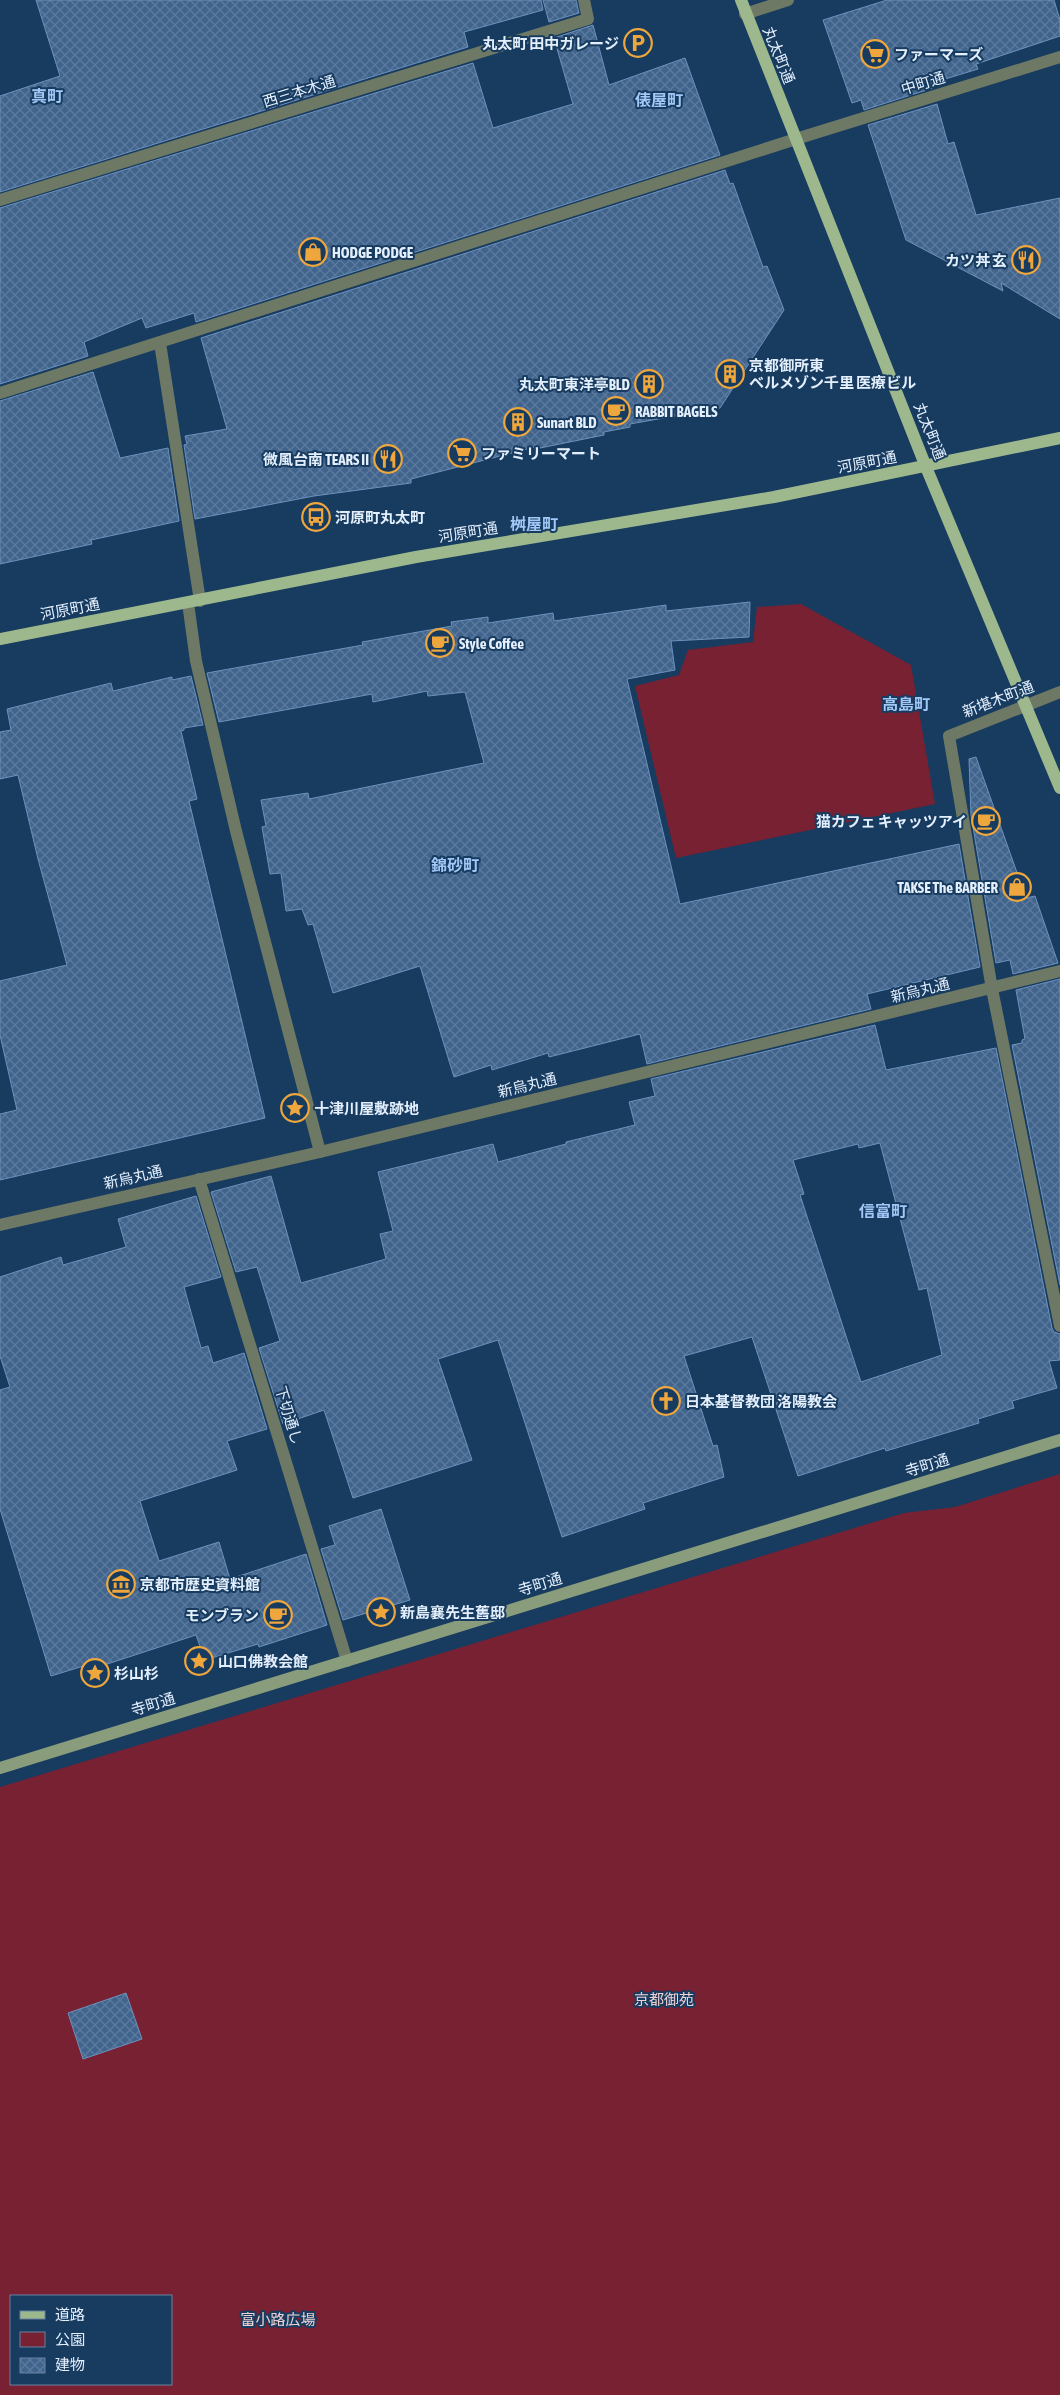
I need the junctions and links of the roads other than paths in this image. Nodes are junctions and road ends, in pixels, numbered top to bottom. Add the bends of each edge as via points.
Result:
1 (584, 0) edge
2 (741, 0) edge
3 (788, 0) edge
4 (745, 14) junction
5 (1060, 57) edge
6 (796, 139) junction
7 (0, 200) edge
8 (160, 343) junction
9 (0, 393) edge
10 (1060, 438) edge
11 (926, 467) junction
12 (194, 602) junction
13 (0, 639) edge
14 (1060, 692) edge
15 (1026, 706) junction
16 (1060, 788) edge
17 (1060, 971) edge
18 (992, 989) junction
19 (320, 1152) junction
20 (199, 1178) junction
21 (0, 1225) edge
22 (1060, 1326) edge
23 (1060, 1440) edge
24 (347, 1661) junction
25 (0, 1768) edge

1 - 7 street, 西三本木通 via 588,19
2 - 4 main road, 丸太町通
3 - 4 street
4 - 6 main road, 丸太町通
5 - 6 street, 中町通
6 - 8 street, 中町通
6 - 11 main road, 丸太町通
8 - 9 street, 中町通
8 - 12 street
10 - 11 main road, 河原町通
11 - 12 main road, 河原町通 via 764,499 416,557
11 - 15 main road, 丸太町通
12 - 13 main road, 河原町通
12 - 19 street via 196,661 236,831
14 - 15 street, 新堪木町通
15 - 16 main road, 丸太町通
15 - 18 street, 新堪木町通 via 949,736
17 - 18 street, 新烏丸通
18 - 19 street, 新烏丸通
18 - 22 street
19 - 20 street, 新烏丸通
20 - 21 street, 新烏丸通
20 - 24 street, 下切通し
23 - 24 street, 寺町通
24 - 25 street, 寺町通

